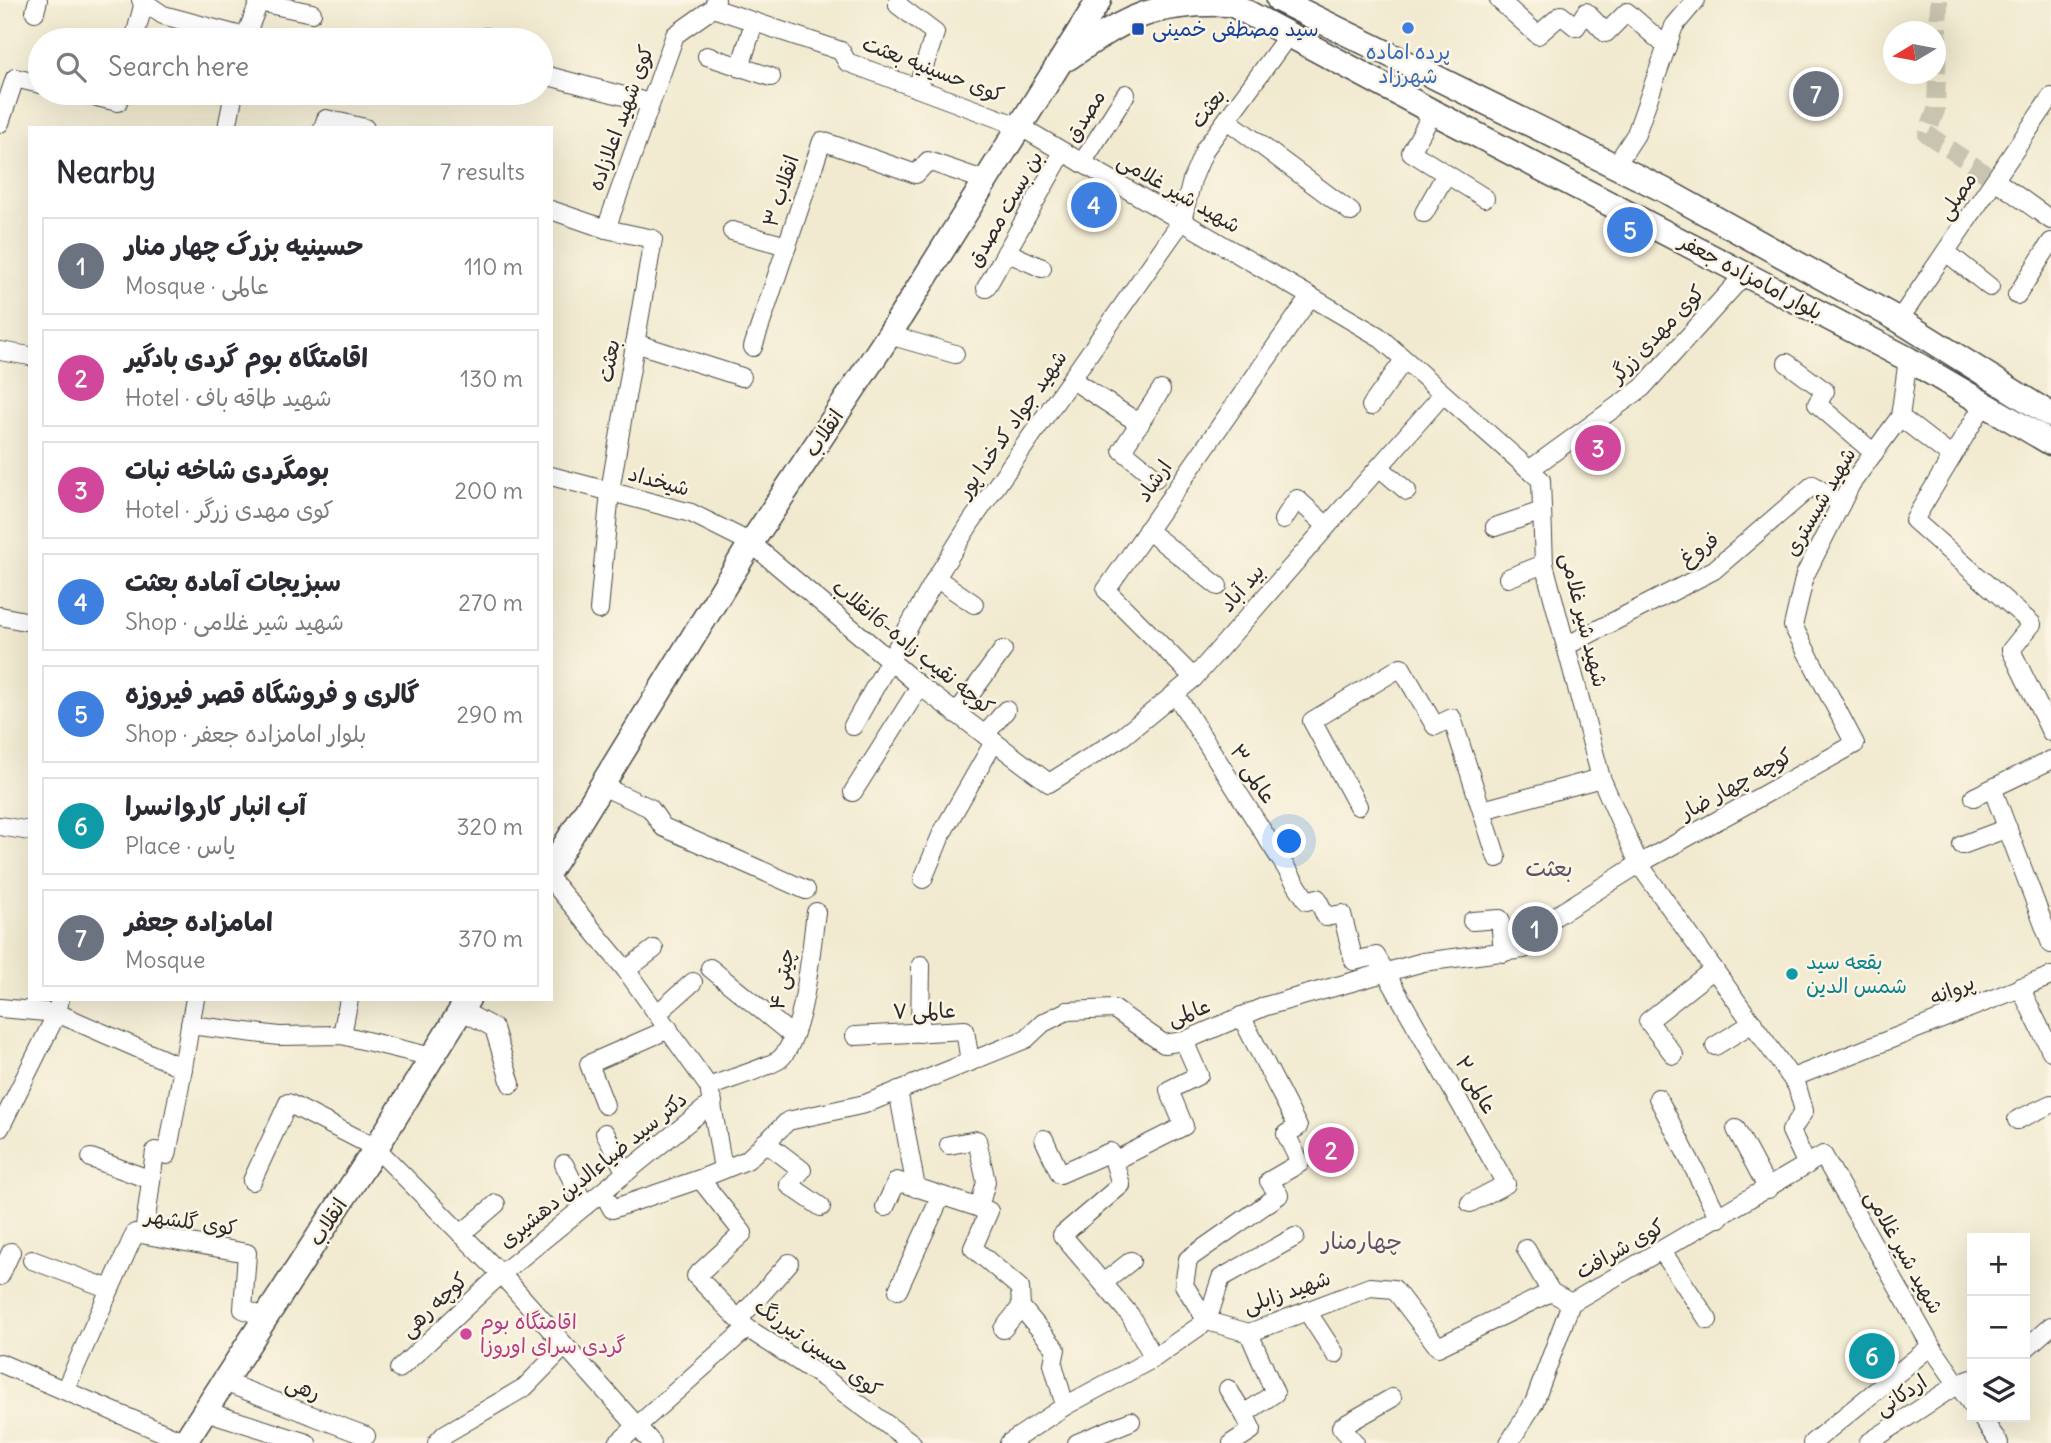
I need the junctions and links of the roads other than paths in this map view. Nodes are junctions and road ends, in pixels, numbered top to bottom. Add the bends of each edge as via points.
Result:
1 (898, 0) edge
2 (1088, 0) edge
3 (1098, 0) edge
4 (1499, 0) edge
5 (1696, 0) edge
6 (142, 1) edge
7 (259, 1) edge
8 (1227, 2) edge
9 (1291, 2) edge
10 (715, 4) edge
11 (312, 13) dead end
12 (754, 22) junction
13 (1084, 25) junction
14 (136, 28) edge
15 (207, 28) edge
16 (249, 28) edge
17 (1290, 33) junction
18 (1667, 47) junction
19 (707, 56) dead end
20 (1062, 62) junction
21 (740, 68) junction
22 (553, 77) edge
23 (771, 77) dead end
24 (28, 81) edge
25 (917, 88) junction
26 (1126, 94) dead end
27 (2051, 97) edge
28 (650, 103) junction
29 (232, 105) edge
30 (1433, 112) junction
31 (1227, 120) junction
32 (0, 123) edge
33 (227, 126) edge
34 (324, 126) edge
35 (356, 126) edge
36 (1021, 127) junction
37 (1063, 152) junction
38 (1082, 163) junction
39 (1616, 165) junction
40 (1446, 174) junction
41 (1995, 180) junction
42 (986, 181) junction
43 (1485, 198) dead end
44 (553, 211) edge
45 (1350, 212) dead end
46 (1424, 213) dead end
47 (2051, 220) edge
48 (1182, 221) junction
49 (606, 229) junction
50 (732, 232) dead end
51 (2051, 242) edge
52 (787, 246) junction
53 (1006, 252) junction
54 (1946, 252) junction
55 (1042, 268) dead end
56 (1745, 274) junction
57 (1990, 287) dead end
58 (986, 288) dead end
59 (2017, 295) dead end
60 (1310, 297) junction
61 (1899, 320) junction
62 (888, 335) junction
63 (635, 343) junction
64 (752, 347) dead end
65 (0, 351) edge
66 (956, 354) dead end
67 (28, 356) edge
68 (1404, 359) junction
69 (1908, 359) junction
70 (1787, 363) dead end
71 (742, 377) dead end
72 (1071, 379) junction
73 (1161, 390) dead end
74 (1443, 394) junction
75 (1984, 404) junction
76 (1371, 406) dead end
77 (2051, 415) edge
78 (1900, 417) junction
79 (1140, 424) junction
80 (2051, 443) edge
81 (1874, 453) junction
82 (1952, 457) junction
83 (1379, 467) junction
84 (1529, 470) junction
85 (553, 477) edge
86 (1156, 478) dead end
87 (610, 491) junction
88 (1407, 491) dead end
89 (1841, 504) junction
90 (1542, 511) junction
91 (1283, 520) dead end
92 (1327, 526) junction
93 (1495, 527) dead end
94 (1147, 530) junction
95 (751, 542) junction
96 (1544, 564) junction
97 (936, 578) junction
98 (1508, 578) dead end
99 (1218, 586) dead end
100 (974, 604) dead end
101 (598, 610) dead end
102 (0, 616) edge
103 (28, 622) edge
104 (1566, 646) junction
105 (1003, 650) dead end
106 (890, 661) junction
107 (1194, 678) junction
108 (920, 686) junction
109 (1176, 695) junction
110 (1006, 710) dead end
111 (956, 714) junction
112 (853, 726) dead end
113 (2051, 732) edge
114 (989, 738) junction
115 (1855, 744) joint
116 (2051, 760) edge
117 (1601, 778) junction
118 (1049, 783) joint
119 (602, 786) junction
120 (1993, 790) junction
121 (853, 792) dead end
122 (1974, 797) dead end
123 (1358, 806) dead end
124 (1483, 810) junction
125 (0, 826) edge
126 (2008, 828) junction
127 (28, 831) edge
128 (1962, 845) dead end
129 (1497, 858) dead end
130 (1639, 864) junction
131 (553, 865) edge
132 (923, 879) dead end
133 (553, 882) edge
134 (806, 890) dead end
135 (816, 912) dead end
136 (1472, 921) dead end
137 (2047, 923) edge
138 (2051, 944) edge
139 (654, 949) dead end
140 (1503, 953) junction
141 (921, 965) dead end
142 (710, 968) dead end
143 (1714, 969) junction
144 (626, 970) junction
145 (1387, 973) junction
146 (2051, 976) edge
147 (693, 982) dead end
148 (2020, 987) junction
149 (195, 1001) edge
150 (349, 1001) edge
151 (465, 1005) edge
152 (58, 1006) edge
153 (0, 1008) edge
154 (659, 1012) junction
155 (1241, 1016) junction
156 (1753, 1023) junction
157 (190, 1025) junction
158 (669, 1029) junction
159 (920, 1033) junction
160 (342, 1035) junction
161 (793, 1036) junction
162 (855, 1036) dead end
163 (1184, 1041) junction
164 (1715, 1046) dead end
165 (2051, 1052) edge
166 (1674, 1055) dead end
167 (432, 1057) junction
168 (970, 1062) junction
169 (183, 1068) junction
170 (1792, 1078) junction
171 (511, 1084) dead end
172 (898, 1090) junction
173 (711, 1094) junction
174 (1658, 1098) dead end
175 (2051, 1104) edge
176 (605, 1105) dead end
177 (2, 1117) edge
178 (2017, 1120) dead end
179 (1736, 1129) dead end
180 (605, 1133) dead end
181 (1044, 1139) dead end
182 (765, 1142) junction
183 (949, 1144) dead end
184 (376, 1148) junction
185 (1823, 1155) joint
186 (91, 1158) dead end
187 (1114, 1161) junction
188 (564, 1164) dead end
189 (1807, 1165) junction
190 (723, 1169) junction
191 (626, 1173) junction
192 (700, 1179) junction
193 (151, 1180) junction
194 (252, 1181) dead end
195 (916, 1188) junction
196 (1768, 1189) junction
197 (603, 1192) junction
198 (941, 1196) junction
199 (1470, 1203) dead end
200 (496, 1204) dead end
201 (585, 1206) junction
202 (885, 1207) dead end
203 (821, 1208) dead end
204 (979, 1208) junction
205 (1719, 1218) junction
206 (144, 1234) junction
207 (461, 1234) junction
208 (1294, 1237) dead end
209 (1526, 1249) dead end
210 (1662, 1251) junction
211 (11, 1252) dead end
212 (32, 1260) dead end
213 (1131, 1261) dead end
214 (789, 1263) dead end
215 (501, 1274) junction
216 (0, 1276) edge
217 (1103, 1283) junction
218 (110, 1289) junction
219 (898, 1290) dead end
220 (1551, 1292) junction
221 (1571, 1303) junction
222 (1021, 1307) junction
223 (1307, 1311) junction
224 (266, 1318) junction
225 (1708, 1320) dead end
226 (1208, 1321) junction
227 (743, 1324) junction
228 (2051, 1326) edge
229 (1003, 1329) dead end
230 (1249, 1333) junction
231 (2030, 1345) edge
232 (565, 1346) junction
233 (1931, 1346) junction
234 (1335, 1354) dead end
235 (1154, 1358) junction
236 (0, 1363) edge
237 (399, 1369) dead end
238 (1965, 1381) edge
239 (224, 1382) junction
240 (1228, 1389) dead end
241 (65, 1390) junction
242 (1392, 1398) dead end
243 (283, 1404) junction
244 (1065, 1406) junction
245 (205, 1411) junction
246 (1244, 1414) junction
247 (1131, 1421) dead end
248 (1983, 1422) edge
249 (638, 1427) junction
250 (366, 1436) dead end
251 (275, 1438) edge
252 (1020, 1441) edge
253 (185, 1442) edge
254 (307, 1443) edge
255 (437, 1443) edge
256 (618, 1443) edge
257 (652, 1443) edge
258 (912, 1443) edge
259 (1077, 1443) edge
260 (1232, 1443) edge
261 (1355, 1443) edge
262 (1509, 1443) edge
263 (1811, 1443) edge
264 (1868, 1443) edge
265 (1998, 1443) edge

1 - 25 street via 898,5 935,33
2 - 13 main road
3 - 13 main road, انقلاب
4 - 18 street via 1538,35 1561,15 1576,27 1586,12 1606,33 1627,12
5 - 18 street via 1674,26
6 - 14 street
6 - 15 street via 163,15
7 - 11 street
7 - 16 street
8 - 17 main road, بلوار امامزاده جعفر
8 - 20 main road via 1153,9 1112,26
9 - 39 main road, بلوار امامزاده جعفر
10 - 12 street, کوی حسینیه بعثت
10 - 28 street, کوی شهید اعلازاده via 675,35
12 - 21 street
12 - 25 street, کوی حسینیه بعثت via 841,51 847,62
13 - 20 main road, انقلاب
17 - 30 main road, بلوار امامزاده جعفر
17 - 31 street, بعثت
18 - 39 street via 1636,134
19 - 21 street
20 - 36 main road, انقلاب
21 - 23 street
22 - 28 street
24 - 32 street via 15,78
25 - 36 street, کوی حسینیه بعثت
26 - 38 street, مصدق
27 - 41 street, مصلی
28 - 49 street, کوی شهید اعلازاده
29 - 33 street
30 - 40 street via 1411,152
30 - 56 main road, بلوار امامزاده جعفر
31 - 45 street
31 - 48 street, بعثت via 1206,149 1192,180
34 - 35 street via 326,119
36 - 37 street, شهید شیر غلامی
36 - 42 main road, انقلاب
37 - 38 street, شهید شیر غلامی
37 - 53 street, بن بست مصدق
38 - 48 street, شهید شیر غلامی
39 - 61 main road, بلوار امامزاده جعفر
40 - 43 street
40 - 46 street
41 - 47 street
41 - 54 street, مصلی
42 - 52 street, انقلاب ۳ via 928,161 916,174 822,141
42 - 62 main road, انقلاب
44 - 49 street
48 - 60 street, شهید شیر غلامی
48 - 72 street, شهید جواد کدخدا پور
49 - 63 street, بعثت via 653,239
50 - 52 street
51 - 59 street
52 - 64 street, انقلاب ۳
53 - 55 street
53 - 58 street, بن بست مصدق
54 - 57 street
54 - 61 street, مصلی
56 - 69 main road, بلوار امامزاده جعفر
56 - 84 street, کوی مهدی زرگر via 1642,388
60 - 68 street, شهید شیر غلامی via 1378,336
60 - 94 street, ارشاد
61 - 77 main road, بلوار امامزاده جعفر
62 - 66 street
62 - 95 main road, انقلاب
63 - 71 street
63 - 87 street, بعثت
65 - 67 street
68 - 74 street, شهید شیر غلامی
68 - 76 street
69 - 75 main road, بلوار امامزاده جعفر
69 - 78 street, شهید شبستری
70 - 81 street via 1825,391 1818,404
72 - 79 street
72 - 97 street, شهید جواد کدخدا پور
73 - 79 street
74 - 83 street, بید آباد
74 - 84 street, شهید شیر غلامی
75 - 80 main road, بلوار امامزاده جعفر
75 - 82 street
78 - 81 street, شهید شبستری
78 - 82 street
79 - 86 street via 1122,450
81 - 89 street, شهید شبستری
82 - 113 street via 1914,520 2032,624 2011,650
83 - 88 street
83 - 92 street, بید آباد
84 - 90 street, شهید شیر غلامی via 1541,480
85 - 87 street, شیخداد
87 - 95 street, شیخداد via 691,513
87 - 101 street, بعثت
89 - 104 street, فروغ via 1813,485 1714,570
89 - 115 street, شهید شبستری via 1805,575 1793,626
90 - 93 street
90 - 96 street, شهید شیر غلامی
91 - 92 street via 1297,499
92 - 107 street, بید آباد
94 - 99 street
94 - 107 street, ارشاد via 1106,590
95 - 106 street, کوچه نقیب زاده-6انقلاب
95 - 119 main road, انقلاب
96 - 98 street
96 - 104 street, شهید شیر غلامی
97 - 100 street
97 - 106 street, شهید جواد کدخدا پور
102 - 103 street
104 - 117 street, شهید شیر غلامی
105 - 111 street
106 - 108 street, کوچه نقیب زاده-6انقلاب
106 - 112 street, شهید جواد کدخدا پور
107 - 109 street, بید آباد
108 - 111 street, کوچه نقیب زاده-6انقلاب
108 - 121 street
109 - 118 street, بید آباد via 1122,737
109 - 145 street, عالمی ۳ via 1307,901 1317,898 1326,917 1342,914 1354,961 1376,956
110 - 114 street
111 - 114 street, کوچه نقیب زاده-6انقلاب
114 - 118 street, کوچه نقیب زاده-6انقلاب
114 - 132 street
115 - 130 street, کوچه چهار ضار
116 - 120 street
117 - 124 street
117 - 130 street, شهید شیر غلامی
119 - 131 main road, انقلاب
119 - 134 street via 650,808 663,827
120 - 122 street
120 - 126 street
123 - 124 street via 1312,721 1401,667 1435,726 1452,718
124 - 129 street
125 - 127 street
126 - 128 street
126 - 137 street
130 - 140 street, عالمی via 1535,929 1524,949
130 - 143 street, شهید شیر غلامی
133 - 144 street
135 - 161 street, چیتی ۴ via 802,1007
136 - 140 street via 1500,919
137 - 138 street
139 - 144 street
140 - 145 street, عالمی via 1423,961
141 - 159 street
142 - 161 street
143 - 156 street, شهید شیر غلامی
143 - 166 street via 1648,1021
144 - 154 street
145 - 155 street, عالمی
145 - 199 street, عالمی ۲ via 1506,1184
146 - 148 street, پروانه
147 - 154 street
148 - 165 street
148 - 170 street, پروانه
149 - 157 street
150 - 160 street
151 - 167 main road, انقلاب
151 - 171 street via 494,1028
152 - 153 street
152 - 169 street
152 - 177 street
154 - 158 street
155 - 163 street, عالمی
155 - 226 street via 1298,1127 1286,1134 1300,1163 1269,1181 1279,1195 1188,1259 1184,1285
156 - 164 street
156 - 170 street, شهید شیر غلامی
157 - 160 street via 279,1036
157 - 169 street
158 - 173 street
158 - 176 street via 589,1064
159 - 162 street, عالمی ۷
159 - 168 street, عالمی ۷ via 965,1030
160 - 167 street
161 - 173 street, چیتی ۴ via 779,1059
163 - 168 street, عالمی via 1164,1044 1114,1009 1067,1011 1043,1023 1026,1039
163 - 187 street via 1199,1075 1169,1090 1184,1126
167 - 184 main road, انقلاب
168 - 172 street, عالمی
169 - 193 street via 167,1154 155,1151
170 - 189 street, شهید شیر غلامی via 1804,1111 1791,1131
172 - 182 street, عالمی via 865,1104 788,1121
172 - 195 street
173 - 190 street
173 - 191 street, دکتر سید ضیاءالدین دهشیری
174 - 205 street
175 - 178 street
179 - 196 street
180 - 191 street
181 - 187 street via 1060,1174 1110,1152
182 - 190 street, عالمی via 747,1160
182 - 203 street via 802,1170 789,1185
183 - 204 street via 977,1140 986,1182
184 - 194 street via 288,1103
184 - 207 street
184 - 224 main road, انقلاب
185 - 189 street, کوی شرافت
185 - 233 street, شهید شیر غلامی
186 - 193 street
187 - 217 street via 1121,1185 1062,1235
188 - 201 street
189 - 196 street, کوی شرافت
190 - 192 street
191 - 197 street, دکتر سید ضیاءالدین دهشیری
192 - 197 street via 612,1209
192 - 227 street, کوی حسین تیررنگ via 743,1233 696,1276
193 - 206 street
195 - 198 street
195 - 202 street via 897,1181
196 - 205 street, کوی شرافت
197 - 201 street, دکتر سید ضیاءالدین دهشیری
198 - 204 street
198 - 219 street
200 - 207 street
201 - 215 street, دکتر سید ضیاءالدین دهشیری
204 - 222 street via 989,1211 973,1248 1020,1288
205 - 210 street, کوی شرافت
206 - 218 street, کوی گلشهر via 135,1233
206 - 224 street, کوی گلشهر via 247,1253 243,1309
207 - 215 street
208 - 226 street via 1222,1278
209 - 220 street
210 - 221 street, کوی شرافت
210 - 225 street
211 - 216 street
212 - 218 street
213 - 217 street
214 - 227 street
215 - 232 street
215 - 237 street, کوچه رهی
217 - 235 street via 1130,1315
218 - 241 street, کوی گلشهر
220 - 221 street
220 - 223 street, شهید زابلی via 1438,1347 1394,1290 1370,1287
221 - 262 street, کوی شرافت via 1534,1403
222 - 229 street
222 - 244 street via 1056,1349 1053,1364
223 - 230 street, شهید زابلی
223 - 234 street
224 - 239 main road, انقلاب
226 - 230 street, شهید زابلی
226 - 235 street
227 - 249 street
227 - 258 street, کوی حسین تیررنگ
228 - 231 street
230 - 246 street via 1275,1393
232 - 249 street
232 - 255 street via 524,1387
233 - 238 street, شهید شیر غلامی
233 - 263 street
235 - 244 street
236 - 241 street
238 - 264 street, اردکانی
239 - 243 street, رهی
239 - 245 main road, انقلاب
240 - 246 street
241 - 253 street
242 - 261 street via 1341,1427
243 - 250 street, رهی
243 - 251 street
244 - 252 street
245 - 251 street
245 - 253 main road, انقلاب
246 - 260 street via 1252,1430
247 - 259 street
248 - 265 street
249 - 256 street
249 - 257 street
251 - 254 street

